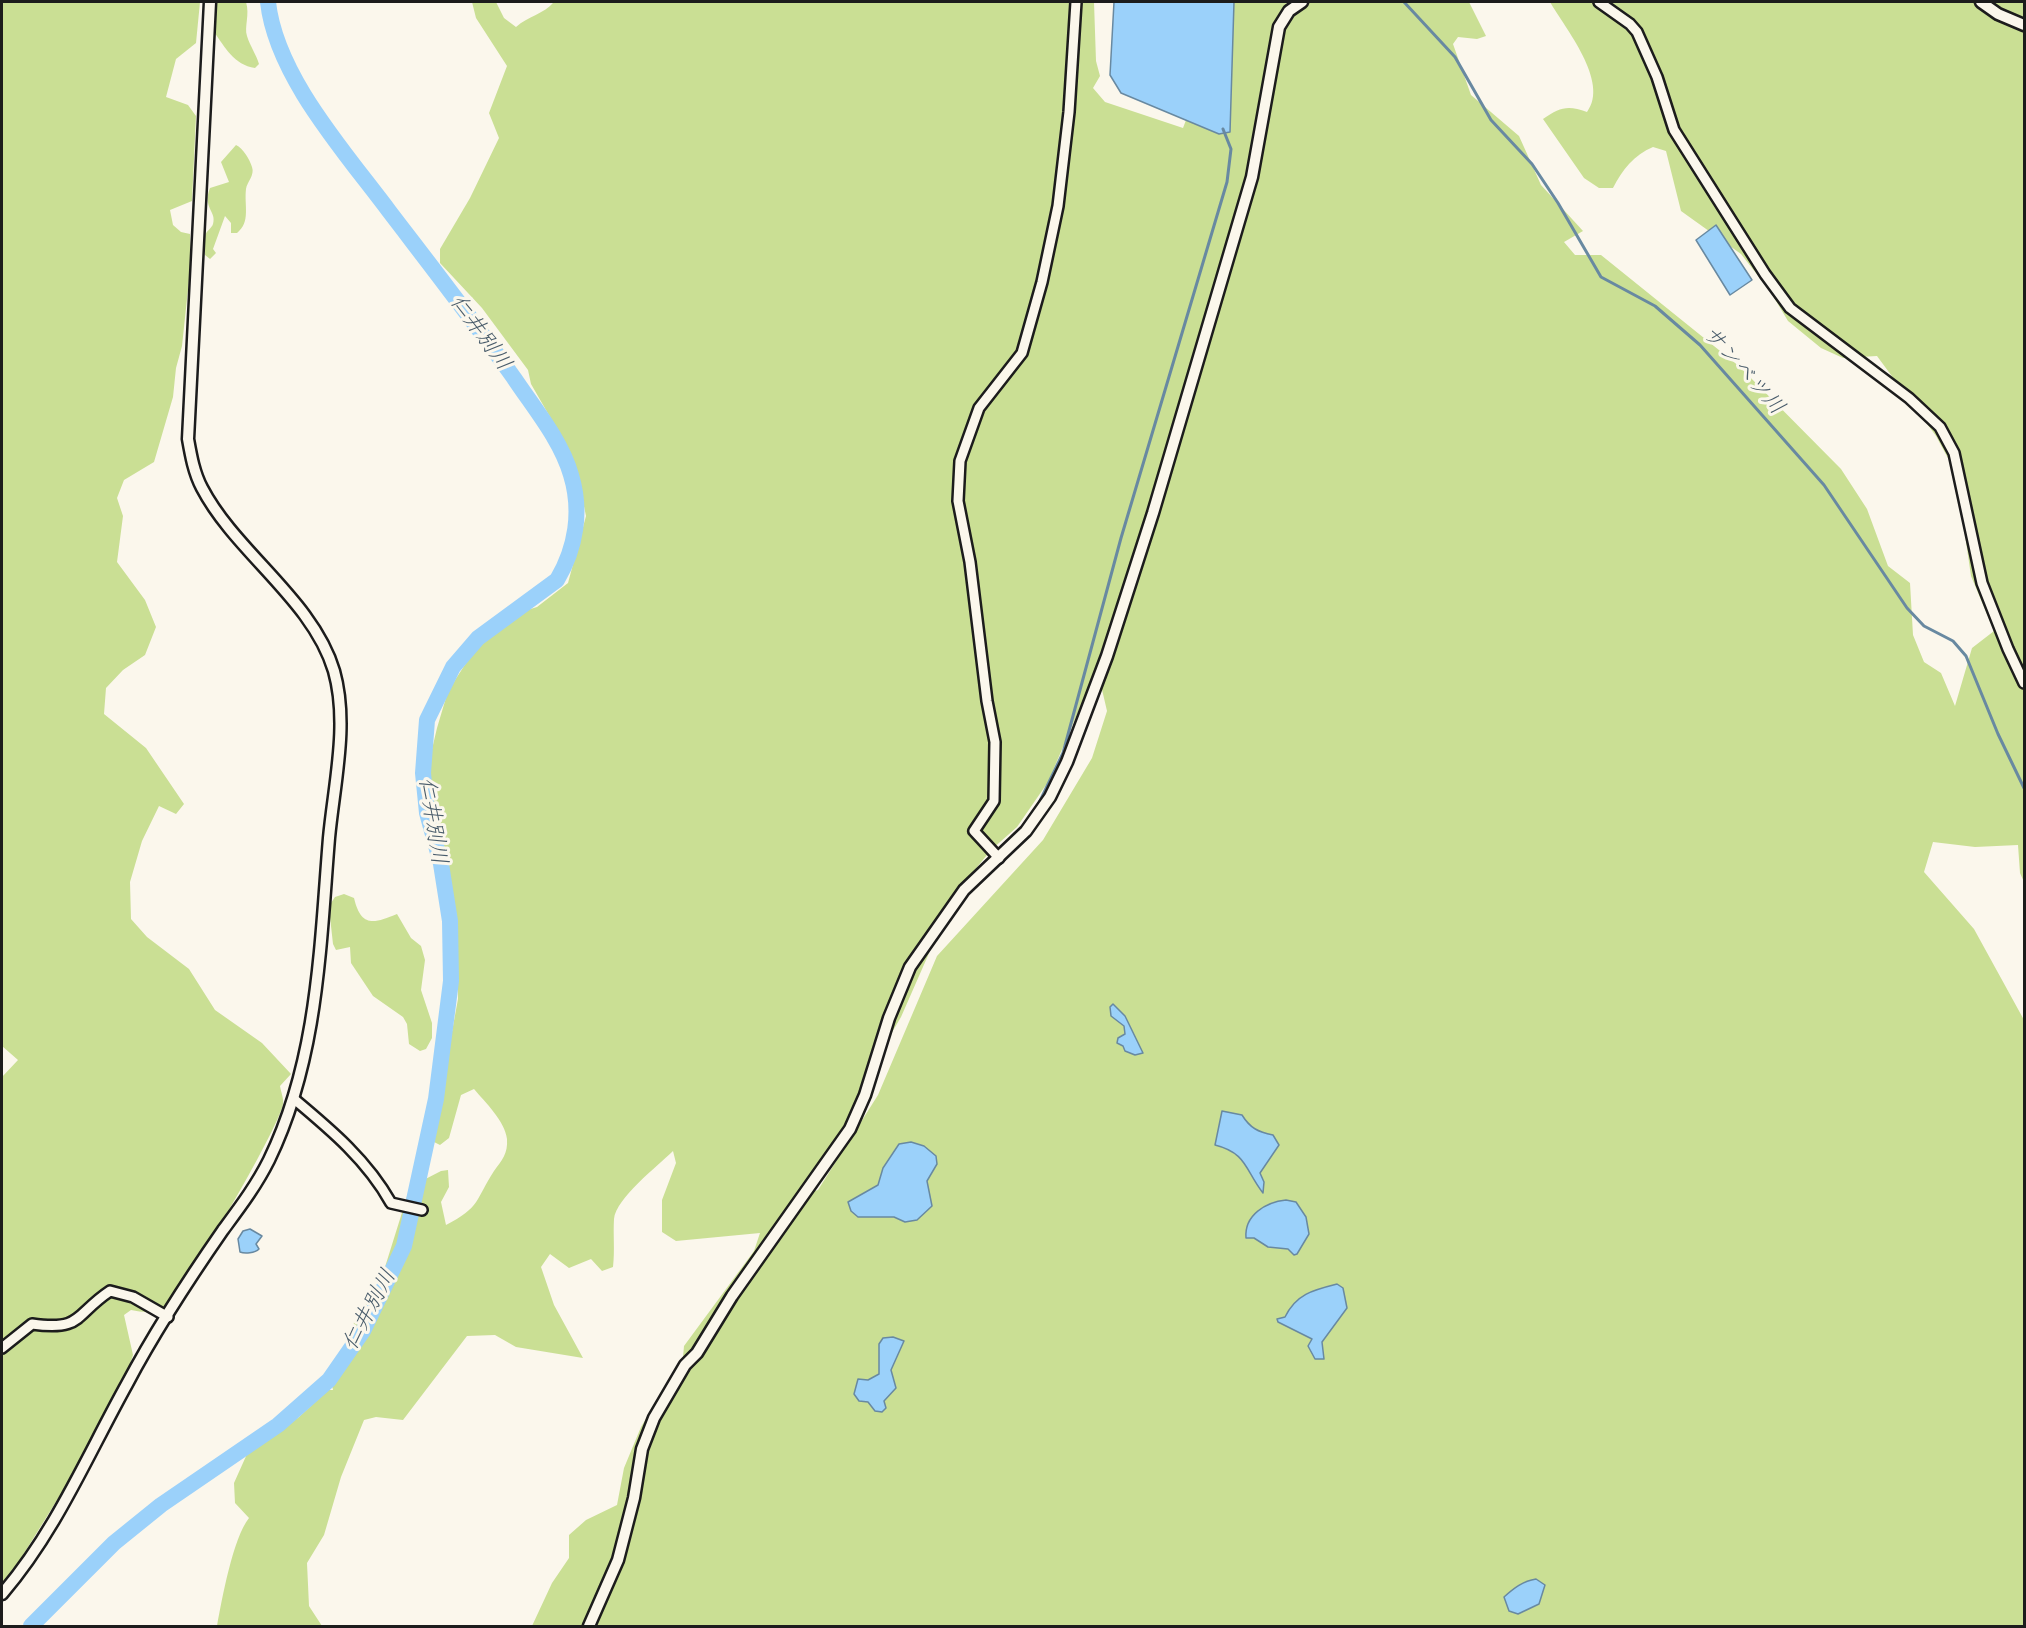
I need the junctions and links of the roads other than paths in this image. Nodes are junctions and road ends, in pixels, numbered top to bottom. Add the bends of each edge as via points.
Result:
1 (210, 2) edge
2 (1076, 2) edge
3 (1302, 2) edge
4 (1599, 2) edge
5 (1981, 2) edge
6 (2025, 25) edge
7 (2025, 683) edge
8 (999, 858) junction
9 (294, 1099) junction
10 (422, 1210) dead end
11 (168, 1317) junction
12 (2, 1348) edge
13 (2, 1594) edge
14 (589, 1626) edge

1 - 9 street via 188,414 193,464 217,511 312,627 335,673 340,706 313,1016
2 - 8 street via 1058,206 1042,282 1022,353 979,408 966,438 957,486 995,742 994,801 974,831
3 - 8 street via 1289,11 1279,27 1252,177 1107,656 1050,797 1026,831
4 - 7 street via 1637,32 1674,130 1790,308 1909,398 1940,427 1954,453 1982,583
5 - 6 street
8 - 14 street via 964,890 910,967 889,1018 866,1095 850,1129 685,1365 654,1418 642,1449 634,1498 613,1577
9 - 10 street via 344,1141 382,1186 391,1203
9 - 11 street via 246,1201
11 - 12 street via 133,1297 110,1291 70,1323 57,1328 32,1324
11 - 13 street via 128,1382 50,1529

